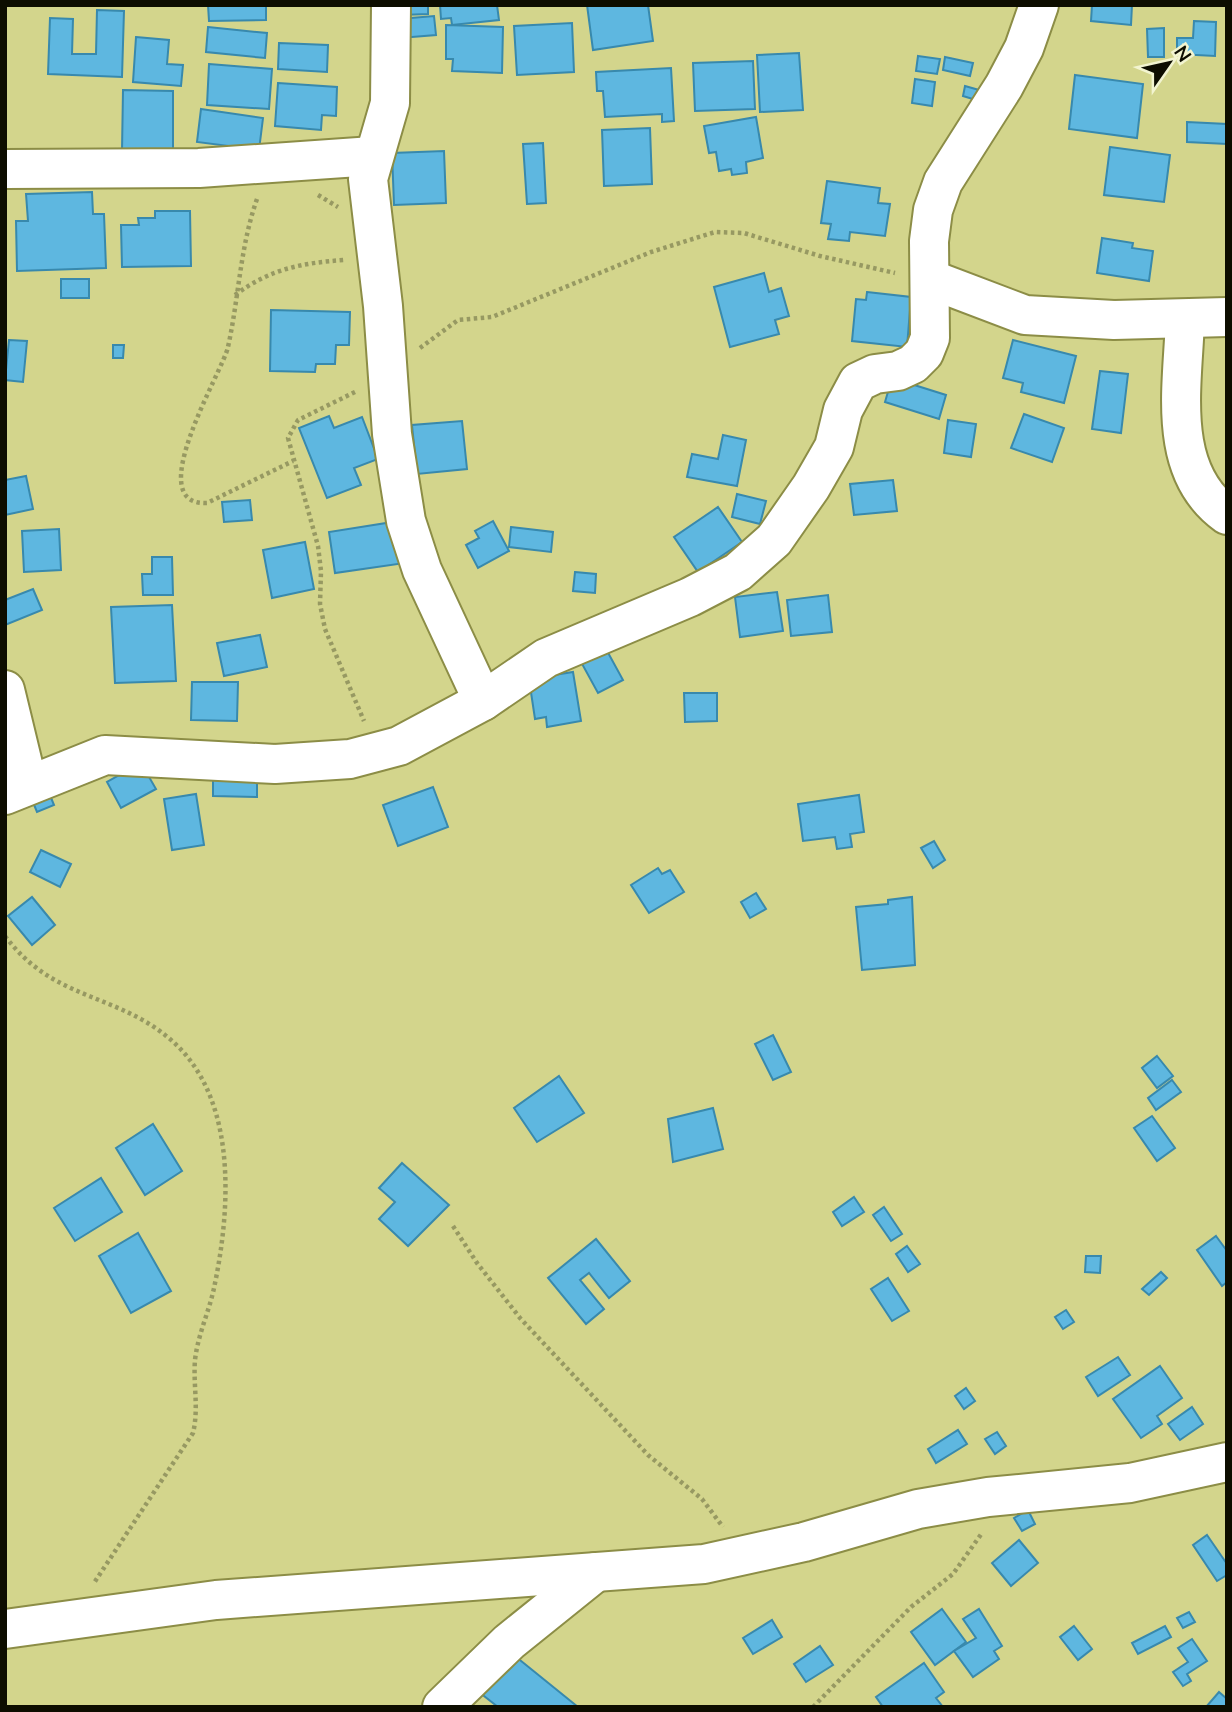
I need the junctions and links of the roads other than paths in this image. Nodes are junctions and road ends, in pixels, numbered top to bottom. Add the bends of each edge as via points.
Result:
1 (391, 5) edge
2 (1040, 5) edge
3 (373, 156) junction
4 (5, 170) edge
5 (930, 279) junction
6 (1227, 317) edge
7 (1185, 319) junction
8 (1227, 515) edge
9 (5, 690) edge
10 (483, 701) junction
11 (16, 790) edge
12 (1227, 1462) edge
13 (596, 1572) junction
14 (5, 1629) edge
15 (442, 1707) edge

1 - 3 street via 390,103
2 - 5 street via 1004,86 943,182 933,211
3 - 4 street via 268,165
3 - 10 street via 368,179 392,434 406,521 422,570
5 - 7 street via 1025,315 1066,320
5 - 10 street via 930,338 924,353 914,364 858,382 843,410 834,447 774,540 738,572 546,658
6 - 7 street
7 - 8 street via 1184,451 1195,482
9 - 11 street
10 - 11 street via 400,746 350,759 275,764 105,755
12 - 13 street via 1130,1483 918,1509 704,1563
13 - 14 street via 216,1600
13 - 15 street via 509,1642

